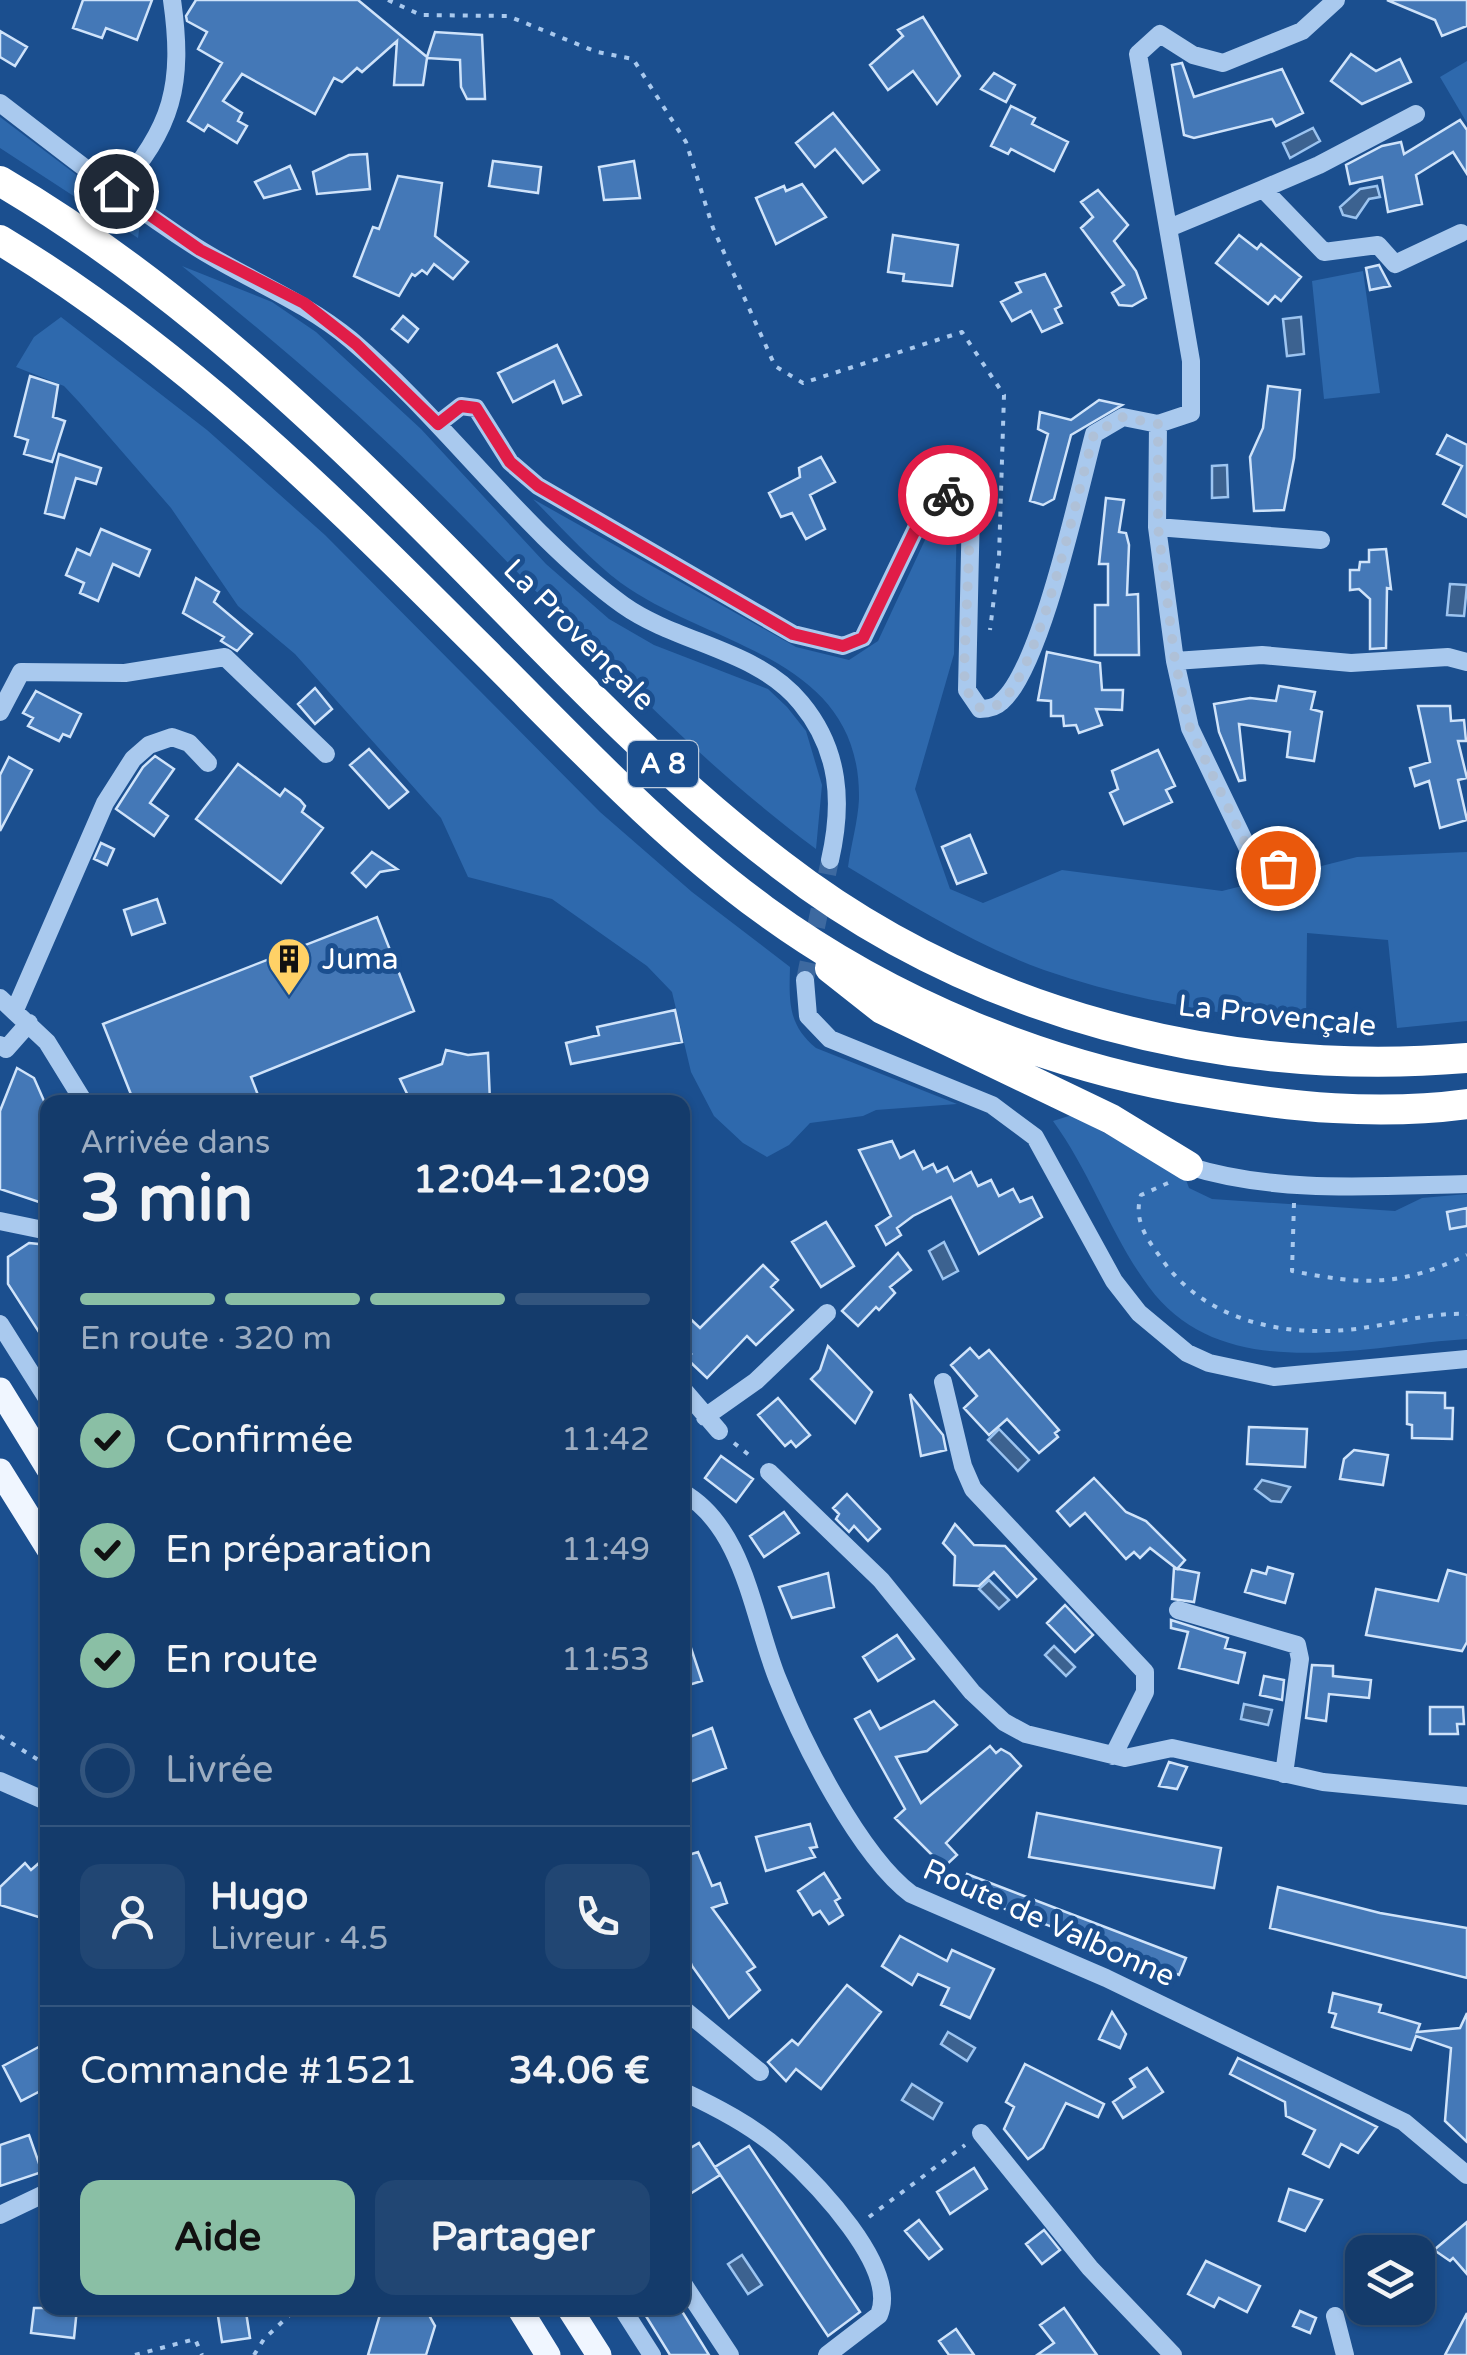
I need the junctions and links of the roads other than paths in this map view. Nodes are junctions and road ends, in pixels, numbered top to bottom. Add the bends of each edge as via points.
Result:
1 (172, 0) edge
2 (1336, 0) edge
3 (0, 103) edge
4 (1416, 114) dead end
5 (0, 181) edge
6 (1263, 188) junction
7 (116, 191) junction
8 (1168, 228) junction
9 (1461, 233) dead end
10 (0, 240) edge
11 (438, 424) junction
12 (1158, 424) junction
13 (1158, 527) junction
14 (1321, 540) dead end
15 (1175, 661) junction
16 (1467, 662) edge
17 (0, 712) edge
18 (326, 754) dead end
19 (208, 763) dead end
20 (1310, 855) dead end
21 (830, 860) tunnel mouth
22 (768, 913) junction
23 (805, 980) tunnel mouth
24 (0, 998) edge
25 (22, 1017) junction
26 (2, 1052) edge
27 (1467, 1058) edge
28 (80, 1095) edge
29 (1467, 1104) edge
30 (1188, 1166) joint
31 (1467, 1184) edge
32 (0, 1221) edge
33 (40, 1229) edge
34 (827, 1313) dead end
35 (0, 1324) edge
36 (1466, 1363) edge
37 (944, 1382) dead end
38 (40, 1387) edge
39 (0, 1390) edge
40 (690, 1398) edge
41 (690, 1411) edge
42 (705, 1417) junction
43 (720, 1431) road end
44 (40, 1455) edge
45 (0, 1471) edge
46 (769, 1472) road end
47 (690, 1498) edge
48 (40, 1535) edge
49 (1178, 1610) dead end
50 (1113, 1756) junction
51 (1284, 1774) junction
52 (0, 1782) edge
53 (1467, 1796) edge
54 (40, 1799) edge
55 (690, 2015) edge
56 (760, 2072) dead end
57 (690, 2096) edge
58 (980, 2133) road end
59 (1467, 2175) edge
60 (40, 2196) edge
61 (0, 2216) edge
62 (690, 2294) edge
63 (523, 2315) edge
64 (573, 2315) edge
65 (626, 2315) edge
66 (1334, 2316) dead end
67 (548, 2355) edge
68 (598, 2355) edge
69 (652, 2355) edge
70 (730, 2355) edge
71 (827, 2355) edge
72 (1174, 2355) edge
73 (1345, 2355) edge

1 - 7 street via 179,68 172,94 147,156
2 - 8 street via 1302,32 1222,63 1193,55 1160,34 1138,54
3 - 7 street
4 - 6 street
5 - 27 highway, La Provençale / A 8 via 262,373 642,745 782,867 842,907 990,986 1057,1013 1167,1041 1354,1063
6 - 8 street
6 - 9 street via 1324,252 1378,246 1395,264
7 - 11 street via 200,250 304,303
8 - 12 street via 1191,361 1191,413
10 - 22 highway, A 8 via 95,301 230,405 610,778
11 - 12 street via 461,406 476,408 510,462 538,486 793,634 843,646 863,638 921,518 946,495 964,497 971,506 966,690 980,708 1003,701 1028,658 1094,434 1123,417
11 - 21 street via 624,605 683,638 760,668 799,700 817,724 838,785
12 - 13 street
13 - 14 street
13 - 15 street
15 - 16 street via 1262,655
15 - 20 street via 1190,728 1250,853 1278,868
17 - 18 street via 22,672 125,673 226,657
19 - 25 street via 190,743 172,737 149,744 133,759 105,803
22 - 29 highway, A 8 via 929,1006 1088,1066 1281,1105
22 - 30 highway via 882,1008 1111,1119
23 - 36 street via 808,1016 830,1039 992,1105 1035,1137 1114,1280 1139,1314 1187,1352 1274,1378
24 - 25 street
25 - 26 street
25 - 28 street
30 - 31 street via 1294,1183
32 - 33 street
34 - 42 street via 756,1381
35 - 38 street
37 - 50 street via 973,1489 1145,1672 1145,1692
39 - 44 main road
40 - 42 street
41 - 42 street
42 - 43 street
45 - 48 main road
46 - 50 street via 881,1580 1004,1722
47 - 59 street, Route de Valbonne via 712,1515 730,1544 779,1684 844,1808 893,1880 1404,2122
49 - 51 street via 1297,1645
50 - 51 street via 1172,1748
51 - 53 street
52 - 54 street
55 - 56 street
57 - 71 street via 780,2150 852,2230 880,2274 883,2307 874,2322
58 - 72 street via 1090,2268
60 - 61 street
62 - 70 street
63 - 67 main road
64 - 68 main road
65 - 69 street
66 - 73 street

